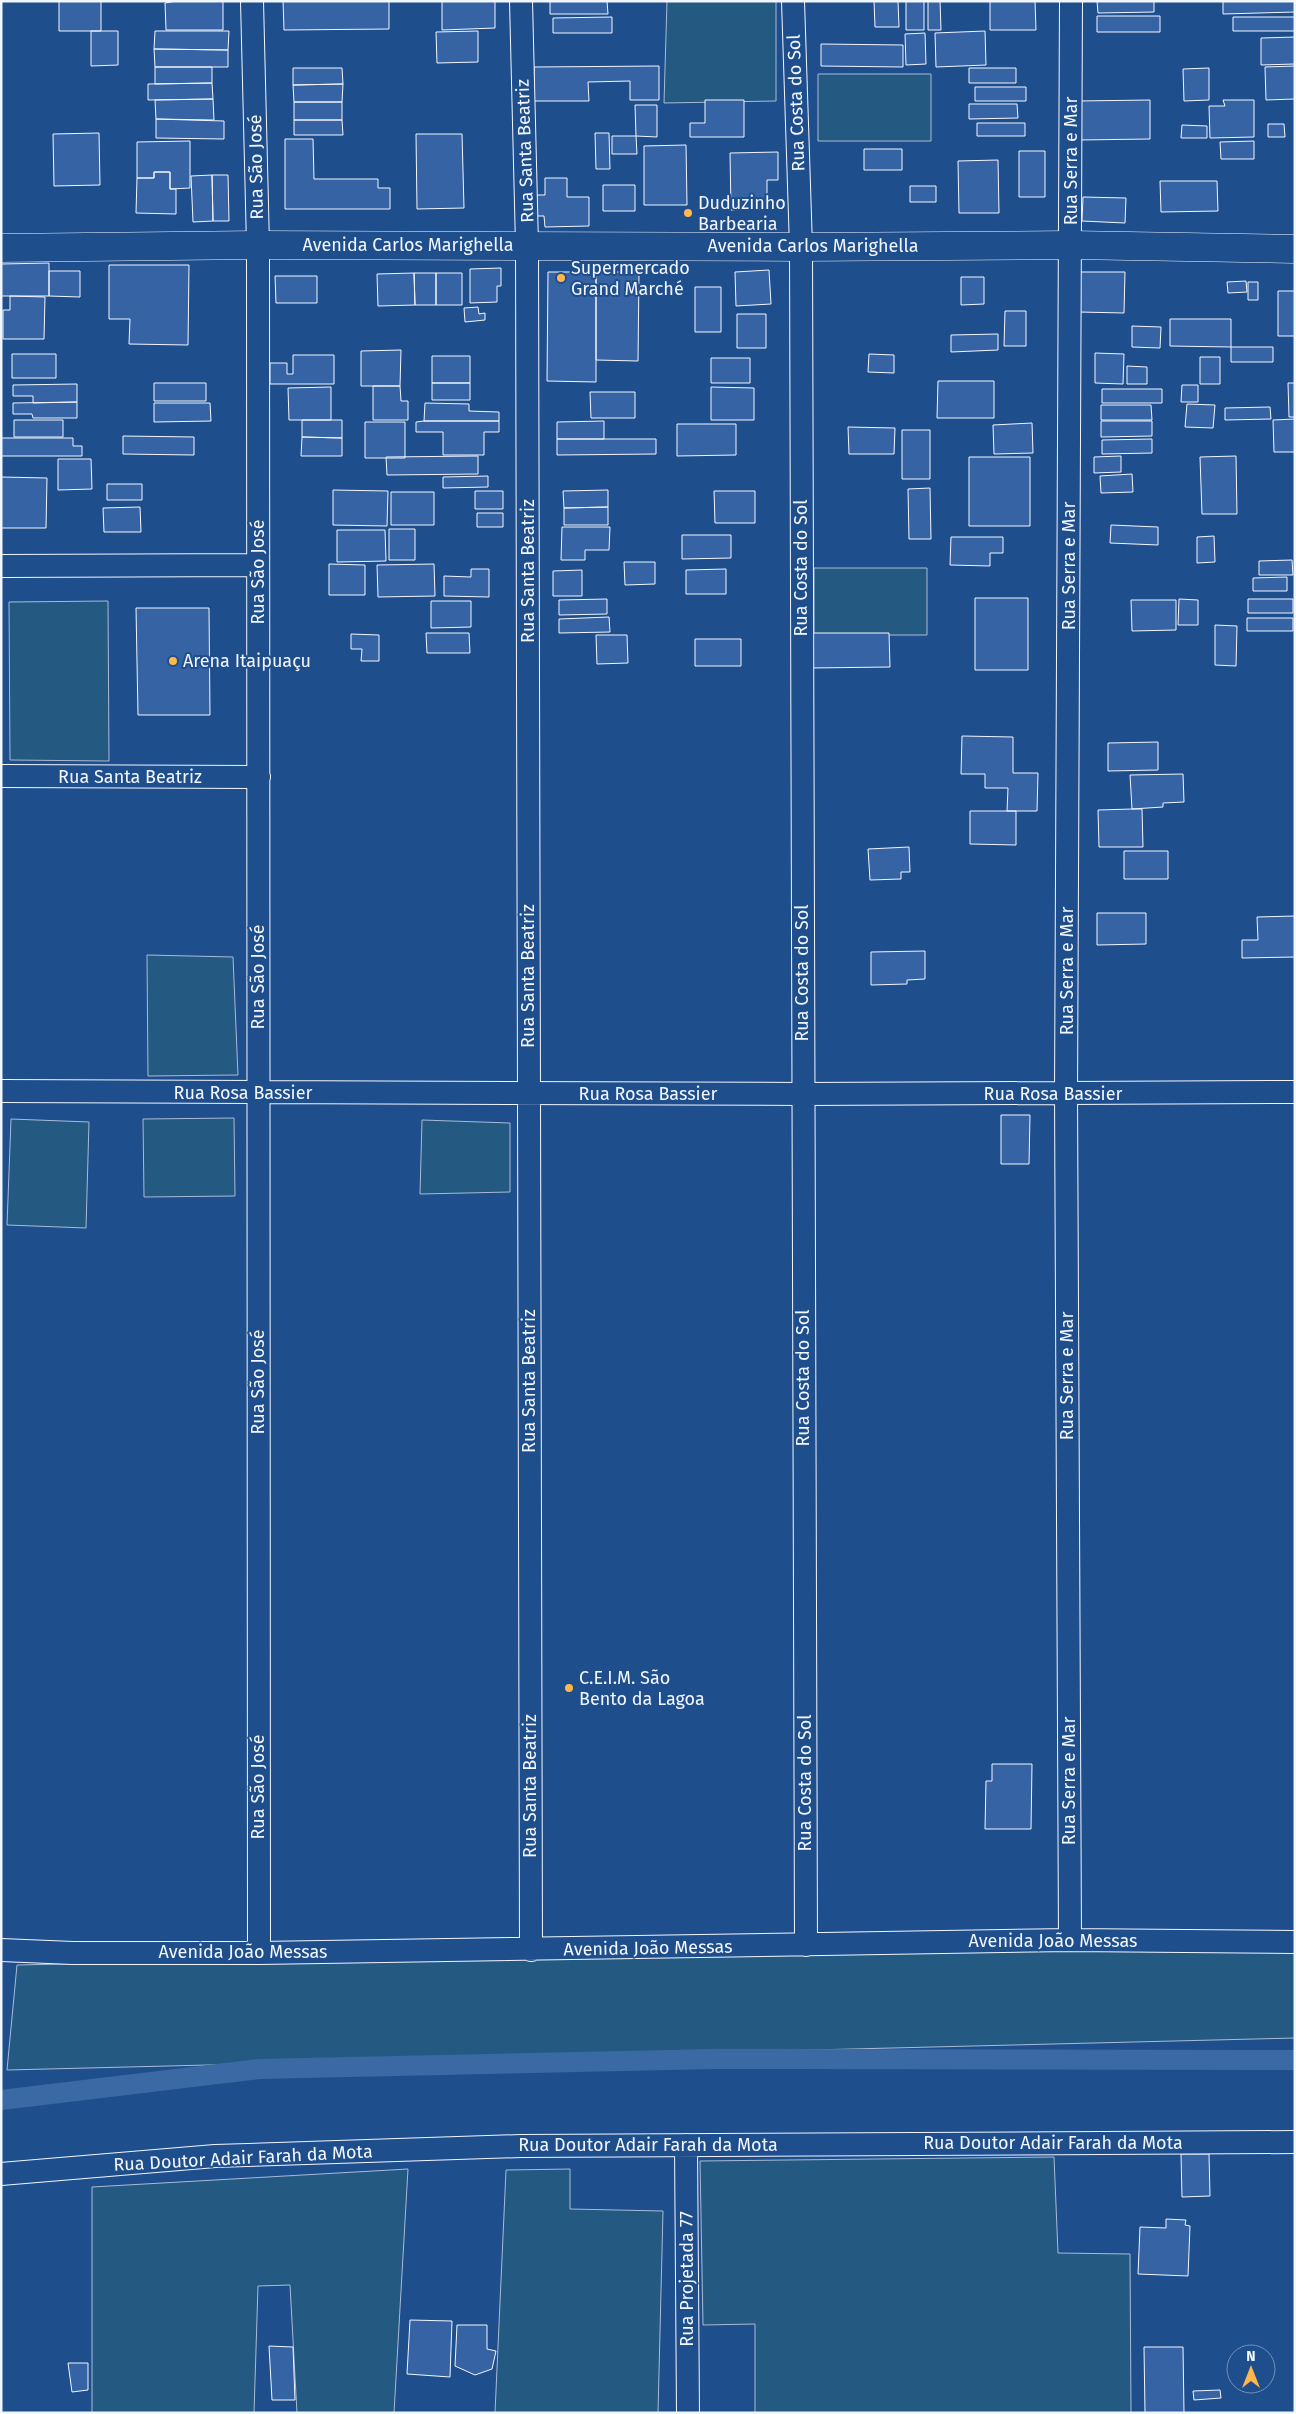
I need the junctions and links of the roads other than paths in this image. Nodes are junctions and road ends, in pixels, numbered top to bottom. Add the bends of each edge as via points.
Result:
1 (252, 1) edge
2 (521, 1) edge
3 (794, 1) edge
4 (1071, 1) edge
5 (258, 245) junction
6 (527, 245) junction
7 (1072, 245) junction
8 (801, 247) junction
9 (1, 248) edge
10 (1295, 249) edge
11 (258, 564) junction
12 (1, 566) edge
13 (1, 776) edge
14 (259, 777) junction
15 (1, 1091) edge
16 (1295, 1092) edge
17 (257, 1093) junction
18 (528, 1094) junction
19 (802, 1094) junction
20 (1066, 1094) junction
21 (1070, 1940) junction
22 (1295, 1942) edge
23 (806, 1945) junction
24 (1, 1950) edge
25 (531, 1950) junction
26 (259, 1953) junction
27 (1295, 2142) edge
28 (686, 2145) junction
29 (1, 2174) edge
30 (688, 2413) edge

1 - 5 street, Rua São José
2 - 6 street, Rua Santa Beatriz
3 - 8 street, Rua Costa do Sol
4 - 7 street, Rua Serra e Mar
5 - 6 main road, Avenida Carlos Marighella
5 - 9 main road, Avenida Carlos Marighella
5 - 11 street, Rua São José
6 - 8 main road, Avenida Carlos Marighella
6 - 18 street, Rua Santa Beatriz
7 - 8 main road, Avenida Carlos Marighella
7 - 10 main road, Avenida Carlos Marighella
7 - 20 street, Rua Serra e Mar
8 - 19 street, Rua Costa do Sol
11 - 12 street
11 - 14 street, Rua São José
13 - 14 street, Rua Santa Beatriz
14 - 17 street, Rua São José
15 - 17 street, Rua Rosa Bassier
16 - 20 street, Rua Rosa Bassier
17 - 18 street, Rua Rosa Bassier
17 - 26 street, Rua São José
18 - 19 street, Rua Rosa Bassier
18 - 25 street, Rua Santa Beatriz
19 - 20 street, Rua Rosa Bassier
19 - 23 street, Rua Costa do Sol
20 - 21 street, Rua Serra e Mar
21 - 22 street, Avenida João Messas
21 - 23 street, Avenida João Messas
23 - 25 street, Avenida João Messas
24 - 26 street, Avenida João Messas
25 - 26 street, Avenida João Messas
27 - 28 street, Rua Doutor Adair Farah da Mota
28 - 29 street, Rua Doutor Adair Farah da Mota via 521,2146 215,2156
28 - 30 street, Rua Projetada 77

